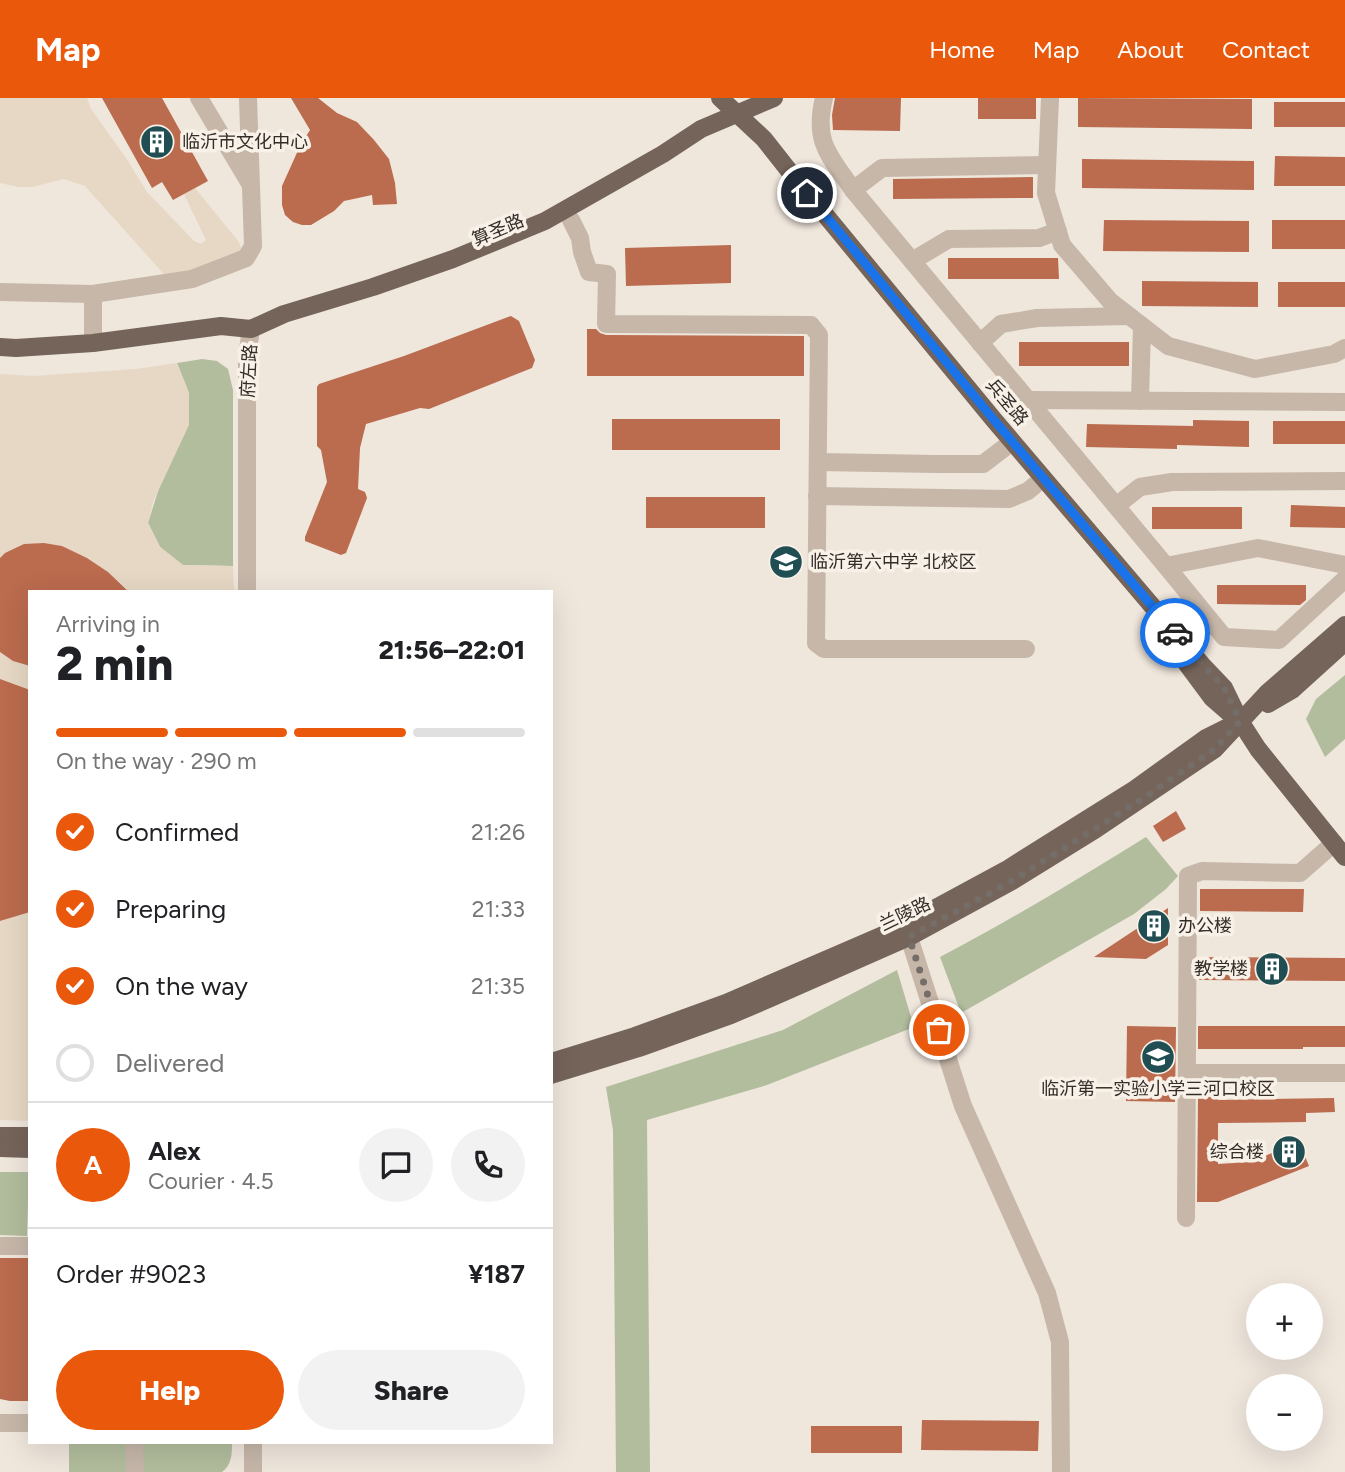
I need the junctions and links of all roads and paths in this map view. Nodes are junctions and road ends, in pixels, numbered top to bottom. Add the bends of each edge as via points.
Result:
1 (199, 98) edge
2 (248, 98) edge
3 (720, 98) edge
4 (751, 98) edge
5 (774, 98) edge
6 (824, 98) edge
7 (1050, 98) edge
8 (732, 106) edge
9 (1046, 165) junction
10 (251, 185) junction
11 (853, 190) junction
12 (571, 220) junction
13 (1058, 231) junction
14 (912, 261) junction
15 (0, 292) edge
16 (93, 293) junction
17 (1136, 321) junction
18 (251, 329) junction
19 (93, 343) junction
20 (980, 343) junction
21 (0, 347) edge
22 (1345, 348) edge
23 (0, 359) edge
24 (1028, 400) junction
25 (1140, 401) junction
26 (1345, 402) edge
27 (1004, 448) junction
28 (818, 462) junction
29 (1345, 481) edge
30 (1035, 485) junction
31 (817, 496) junction
32 (1116, 506) junction
33 (1345, 565) edge
34 (1166, 566) junction
35 (1345, 579) edge
36 (247, 590) edge
37 (253, 590) edge
38 (1345, 625) edge
39 (1345, 642) edge
40 (1027, 649) dead end
41 (1240, 721) junction
42 (1341, 846) edge
43 (909, 937) junction
44 (553, 1061) edge
45 (1187, 1073) junction
46 (1345, 1073) edge
47 (553, 1074) edge
48 (0, 1136) edge
49 (28, 1136) edge
50 (0, 1148) edge
51 (28, 1149) edge
52 (1185, 1217) dead end
53 (0, 1247) edge
54 (28, 1247) edge
55 (0, 1423) edge
56 (28, 1423) edge
57 (134, 1444) edge
58 (246, 1444) edge
59 (253, 1444) edge
60 (135, 1472) edge
61 (246, 1472) edge
62 (253, 1472) edge
63 (1061, 1472) edge

1 - 10 street
2 - 10 street
3 - 8 main road, 兵圣路
4 - 8 main road, 算圣路
5 - 8 main road, 算圣路
6 - 11 street via 823,146
7 - 9 street
8 - 12 main road, 算圣路 via 709,138
8 - 18 main road, 算圣路 via 663,154 544,221 453,259
8 - 27 main road, 兵圣路 via 772,167
8 - 41 main road, 兵圣路 via 1224,688
9 - 11 street via 882,168
9 - 13 street via 1046,193
10 - 16 street via 253,246 246,258 192,279
11 - 14 street
12 - 18 main road, 算圣路 via 458,270 377,299 282,326
12 - 28 street via 589,272 607,274 606,324 811,325 819,335
13 - 14 street via 1039,238 949,239
13 - 17 street via 1062,245 1110,301
14 - 20 street
15 - 16 street
16 - 19 street
17 - 20 street via 1037,318 1001,324
17 - 22 street via 1168,346 1255,369
17 - 25 street
18 - 19 main road, 算圣路 via 220,326
18 - 23 main road, 算圣路 via 94,355
18 - 36 street, 府左路 via 247,357
18 - 37 street, 府左路
19 - 21 main road, 算圣路
20 - 24 street
24 - 25 street
24 - 32 street
25 - 26 street
27 - 28 street via 983,464
27 - 30 main road, 兵圣路
28 - 31 street
29 - 32 street via 1172,482 1140,487
30 - 31 street via 1009,499
30 - 41 main road, 兵圣路 via 1212,698
31 - 40 street via 816,643 824,649
32 - 34 street
33 - 34 street via 1258,548
34 - 35 street via 1224,637 1279,640
38 - 41 main road, 兰陵路
39 - 41 main road, 兰陵路 via 1292,690
41 - 42 main road, 兵圣路 via 1266,742
41 - 43 main road, 兰陵路 via 1215,749 1107,822
41 - 44 main road, 兰陵路 via 1206,738 1006,870 897,929 726,1003
42 - 45 street via 1300,873 1202,871 1188,876
43 - 47 main road, 兰陵路 via 731,1015
43 - 63 street via 963,1106 1047,1293 1060,1342
45 - 46 street
45 - 52 street
48 - 49 main road
50 - 51 main road
53 - 54 street
55 - 56 street
57 - 60 street
58 - 61 street
59 - 62 street

